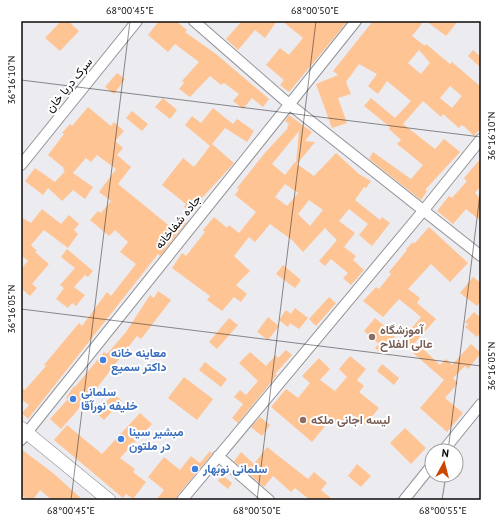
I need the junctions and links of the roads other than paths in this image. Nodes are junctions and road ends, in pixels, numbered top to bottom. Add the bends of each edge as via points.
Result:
1 (137, 21) edge
2 (194, 21) edge
3 (356, 21) edge
4 (289, 104) junction
5 (481, 139) edge
6 (21, 165) edge
7 (423, 211) junction
8 (481, 256) edge
9 (481, 404) edge
10 (23, 434) edge
11 (449, 443) edge
12 (218, 456) junction
13 (424, 475) edge
14 (109, 500) edge
15 (182, 500) edge
16 (269, 500) edge
17 (404, 500) edge

1 - 6 street, سرک دریا خان
2 - 4 street
3 - 4 street, جاده شفاخانه
4 - 7 street
4 - 10 street, جاده شفاخانه
5 - 7 street
7 - 8 street
7 - 12 street
9 - 11 street
10 - 14 main road
12 - 15 street
12 - 16 street
13 - 17 street

